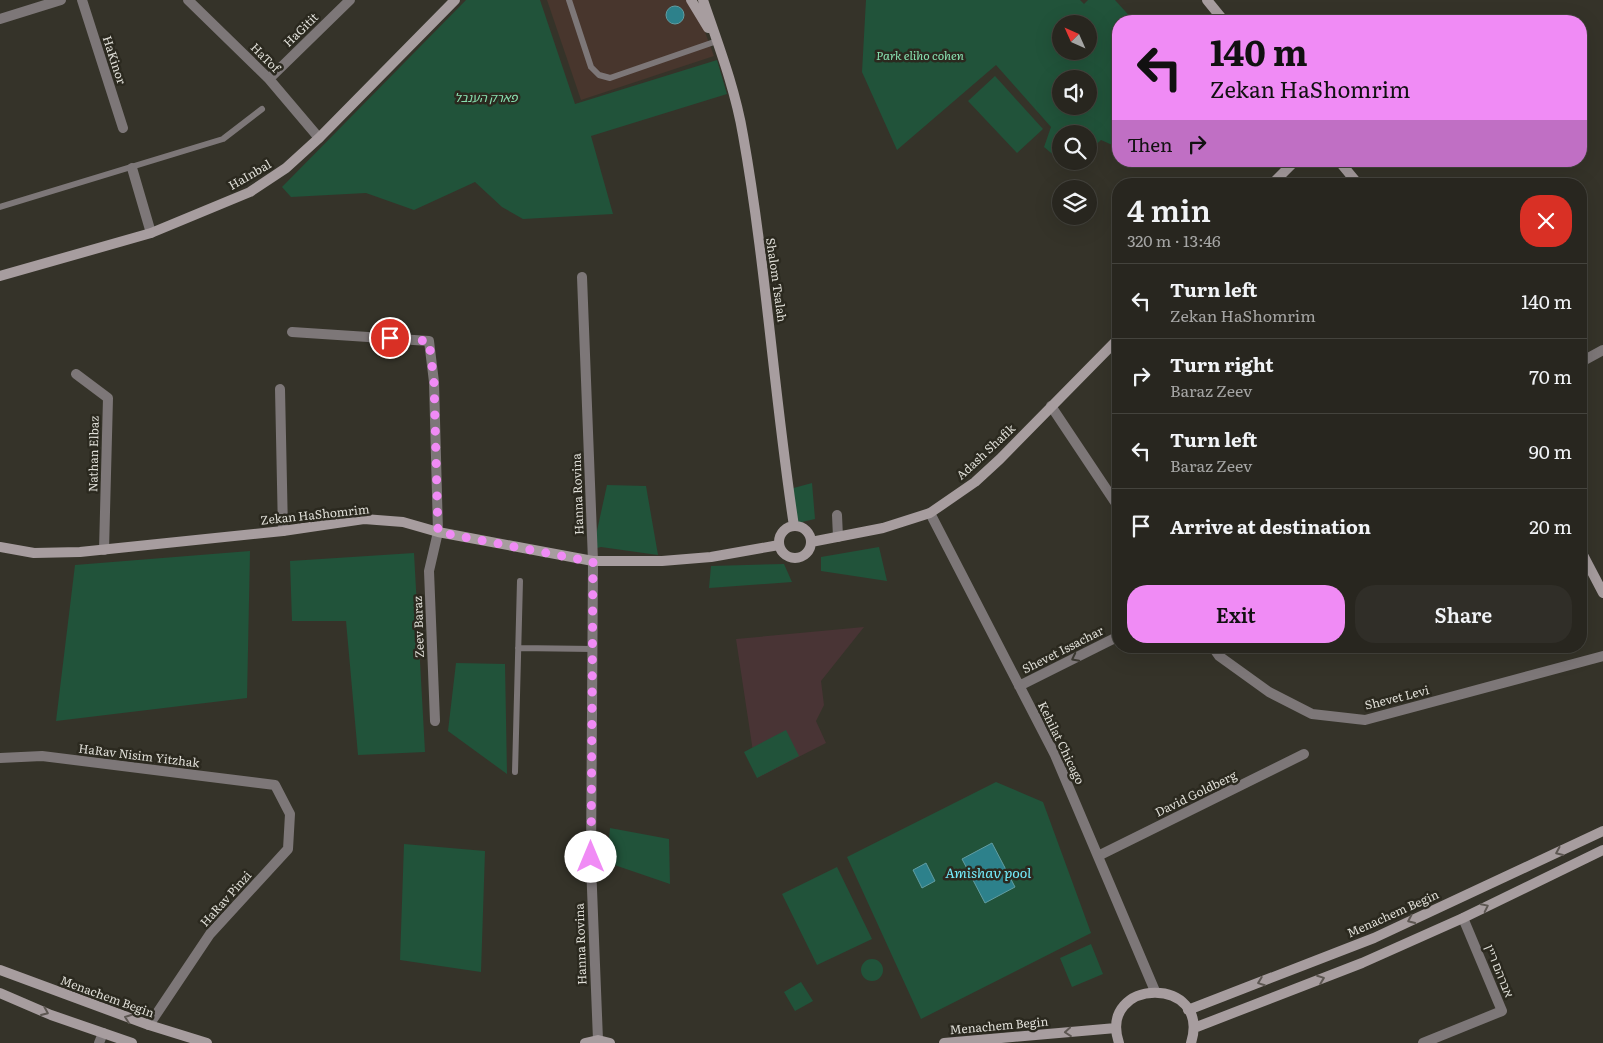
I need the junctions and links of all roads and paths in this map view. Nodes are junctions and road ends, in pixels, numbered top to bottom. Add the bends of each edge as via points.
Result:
1 (61, 0) edge
2 (82, 0) edge
3 (188, 0) edge
4 (455, 0) edge
5 (569, 0) edge
6 (691, 0) edge
7 (703, 0) edge
8 (1207, 0) edge
9 (346, 1) edge
10 (1219, 15) edge
11 (0, 19) edge
12 (717, 41) junction
13 (268, 79) junction
14 (262, 109) dead end
15 (123, 128) dead end
16 (319, 138) junction
17 (1289, 167) edge
18 (1344, 167) edge
19 (132, 168) junction
20 (1278, 178) edge
21 (1353, 178) edge
22 (0, 207) edge
23 (151, 233) junction
24 (0, 276) edge
25 (582, 277) dead end
26 (292, 332) dead end
27 (1112, 345) edge
28 (1603, 350) edge
29 (1587, 359) edge
30 (76, 374) dead end
31 (280, 389) dead end
32 (1051, 406) junction
33 (1112, 498) edge
34 (930, 513) junction
35 (836, 515) dead end
36 (794, 526) junction
37 (283, 531) junction
38 (438, 532) junction
39 (838, 537) junction
40 (811, 542) junction
41 (779, 545) junction
42 (0, 547) edge
43 (104, 550) junction
44 (593, 562) junction
45 (1587, 562) edge
46 (520, 581) dead end
47 (1603, 593) edge
48 (1112, 640) edge
49 (518, 648) junction
50 (592, 649) junction
51 (1217, 653) edge
52 (1603, 656) edge
53 (1019, 686) junction
54 (435, 721) dead end
55 (1304, 754) dead end
56 (0, 758) edge
57 (515, 772) dead end
58 (275, 785) joint
59 (1603, 832) edge
60 (1603, 850) edge
61 (1098, 856) junction
62 (1463, 918) junction
63 (0, 970) edge
64 (1155, 991) junction
65 (0, 993) edge
66 (1188, 1010) junction
67 (149, 1025) junction
68 (1116, 1028) junction
69 (1194, 1028) junction
70 (101, 1038) edge
71 (598, 1040) junction
72 (132, 1043) edge
73 (207, 1043) edge
74 (585, 1043) edge
75 (610, 1043) edge
76 (944, 1043) edge
77 (1119, 1043) edge
78 (1191, 1043) edge
79 (1423, 1043) edge

1 - 11 street
2 - 15 street, HaKinor
3 - 13 street, HaTof
4 - 16 street, HaInbal
5 - 12 lane via 591,67 599,75 610,78
6 - 12 street, Shalom Tsalah
7 - 12 street, Shalom Tsalah
8 - 10 street
9 - 13 street, HaGitit
12 - 36 street, Shalom Tsalah via 743,134
13 - 16 street, HaTof
14 - 19 lane via 223,139
16 - 23 street, HaInbal via 286,168 250,192
17 - 20 street
18 - 21 street
19 - 22 lane
19 - 23 street
23 - 24 street, HaInbal
25 - 44 street, Hanna Rovina
26 - 38 street, Zeev Baraz via 429,341 434,382
27 - 32 street, Adash Shafik
28 - 29 street
30 - 43 street, Nathan Elbaz via 108,398
31 - 37 street
32 - 33 street
32 - 34 street, Adash Shafik via 975,482
34 - 39 street, Adash Shafik via 883,528
34 - 53 street, Kehilat Chicago
35 - 39 street
36 - 40 street via 804,529
36 - 41 street via 782,532
37 - 38 street, Zekan HaShomrim via 364,519 403,522
37 - 43 street, Zekan HaShomrim
38 - 44 street, Zekan HaShomrim
38 - 54 street, Zeev Baraz via 429,571
39 - 40 street, Adash Shafik
40 - 41 street via 809,550 799,558 786,556
41 - 44 street, Zekan HaShomrim via 701,558
42 - 43 street, Zekan HaShomrim via 34,552
44 - 50 street, Hanna Rovina
45 - 47 street
46 - 49 lane
48 -> 53 street, Shevet Issachar
49 - 50 lane
49 - 57 lane
50 - 71 street, Hanna Rovina via 590,864
51 - 52 street, Shevet Levi via 1269,692 1312,714 1366,720
53 - 61 street, Kehilat Chicago via 1059,763
55 - 61 street, David Goldberg
56 - 58 street, HaRav Nisim Yitzhak via 42,756
58 - 67 street, HaRav Pinzi via 290,814 288,849 210,934
59 -> 66 street, Menachem Begin via 1374,938
62 -> 60 street
61 - 64 street, Kehilat Chicago
69 -> 62 street via 1362,963
62 - 79 street, אברהם ריין via 1502,1011
67 -> 63 street, Menachem Begin
64 - 66 street via 1175,997
64 - 68 street via 1133,998 1119,1016
65 -> 70 street
66 - 69 street
67 - 73 street, Menachem Begin
68 -> 76 street, Menachem Begin
68 - 77 street
69 - 78 street
70 - 72 street
71 - 74 street
71 - 75 street

